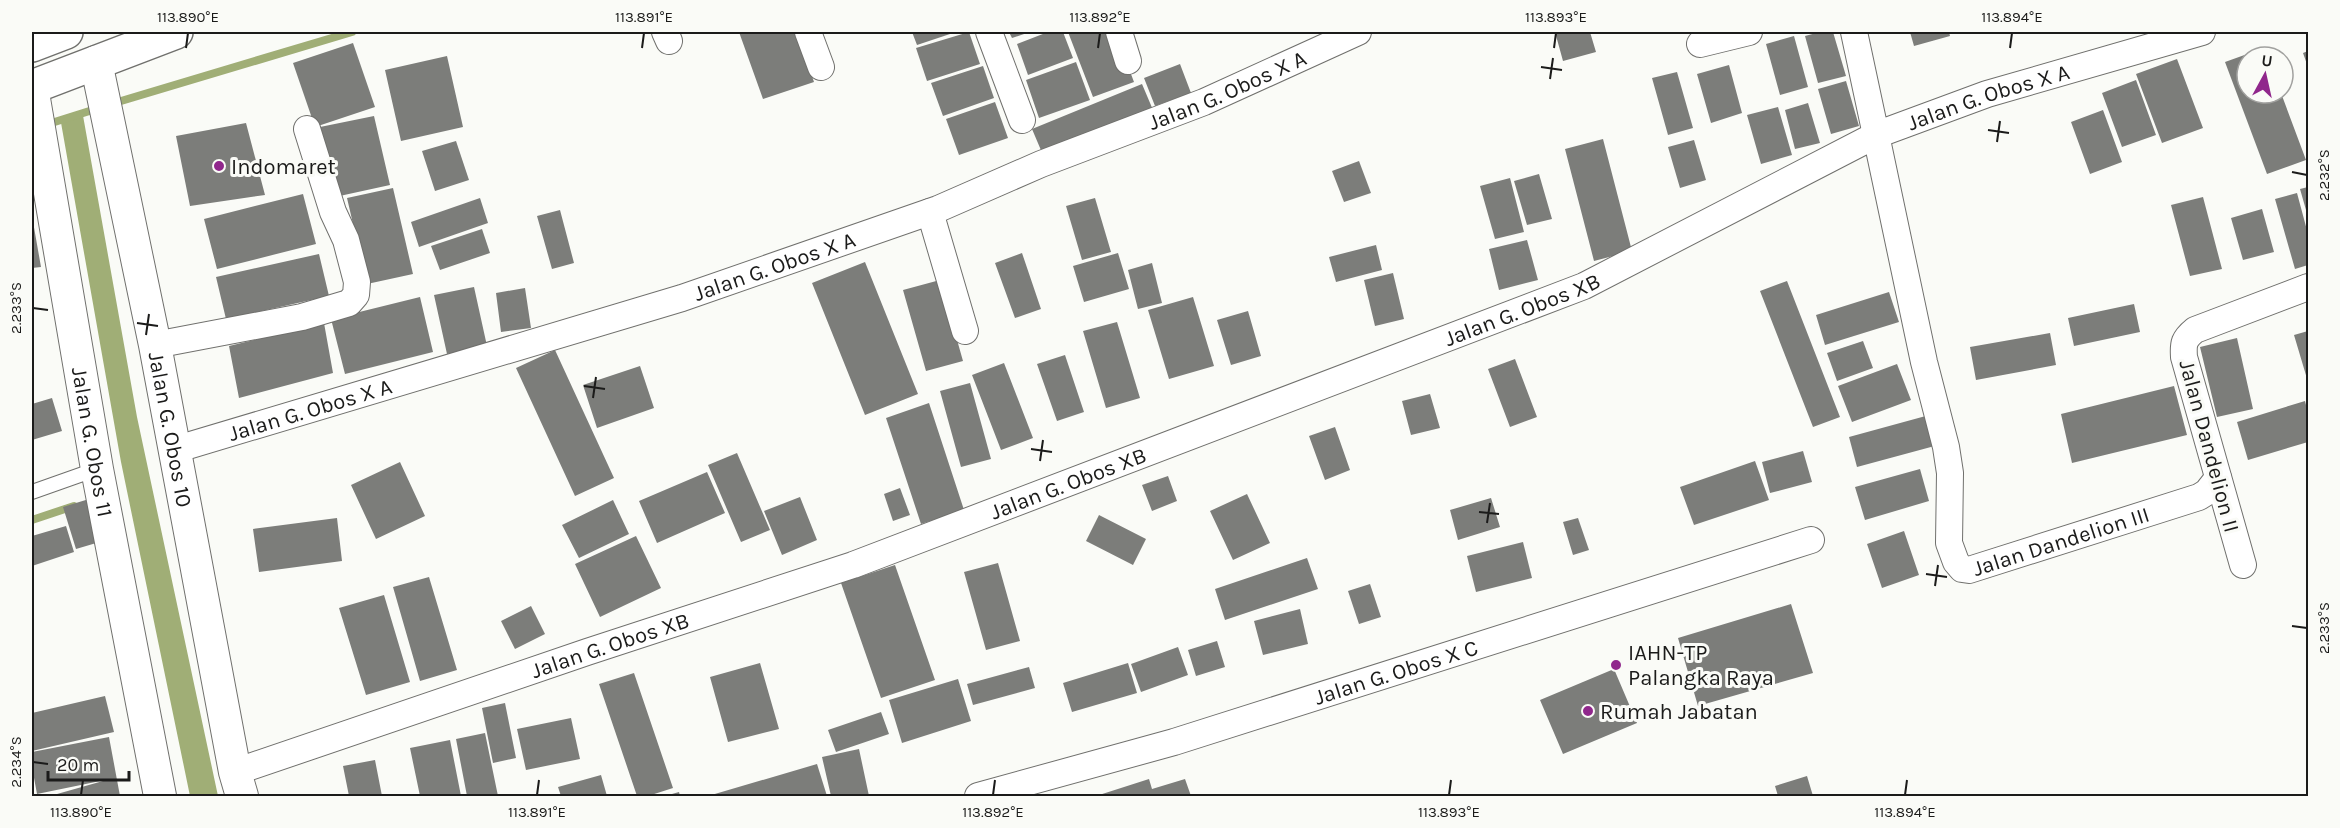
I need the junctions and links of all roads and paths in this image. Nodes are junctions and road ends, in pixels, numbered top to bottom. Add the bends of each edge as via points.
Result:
1 (66, 32) edge
2 (176, 32) edge
3 (808, 32) edge
4 (990, 32) edge
5 (1119, 32) edge
6 (1358, 32) edge
7 (1749, 32) edge
8 (1854, 32) edge
9 (2202, 32) edge
10 (1700, 44) dead end
11 (32, 45) edge
12 (1128, 61) dead end
13 (821, 67) dead end
14 (102, 90) junction
15 (35, 105) edge
16 (1022, 120) dead end
17 (307, 129) dead end
18 (1876, 135) junction
19 (930, 212) junction
20 (2308, 286) edge
21 (965, 332) dead end
22 (155, 345) junction
23 (174, 450) junction
24 (97, 469) junction
25 (2218, 478) junction
26 (32, 492) edge
27 (1811, 540) dead end
28 (2243, 565) dead end
29 (239, 784) edge
30 (160, 796) edge
31 (978, 796) edge

1 - 11 main road
2 - 14 main road
3 - 13 street
4 - 16 street
5 - 12 street
6 - 19 street, Jalan G. Obos X A via 1204,102 1041,164
7 - 10 street
8 - 18 street, Jalan G. Obos X A
9 - 18 street, Jalan G. Obos X A via 1987,94
14 - 15 main road
14 - 22 street, Jalan G. Obos 10
15 - 24 street, Jalan G. Obos 11
17 - 22 street via 346,240 357,282 356,295 350,303 302,317
18 - 25 street, Jalan Dandelion III via 1947,455 1949,543 1956,562 1968,570 2199,497
18 - 29 street, Jalan G. Obos XB via 1584,286 853,565 587,651
19 - 21 street
19 - 23 street, Jalan G. Obos X A via 682,298
20 - 25 street, Jalan Dandelion II via 2195,330 2185,338 2184,357
22 - 23 street, Jalan G. Obos 10
23 - 29 street, Jalan G. Obos 10
24 - 26 lane
24 - 30 street, Jalan G. Obos 11
25 - 28 street, Jalan Dandelion II
27 - 31 street, Jalan G. Obos X C via 1174,742

